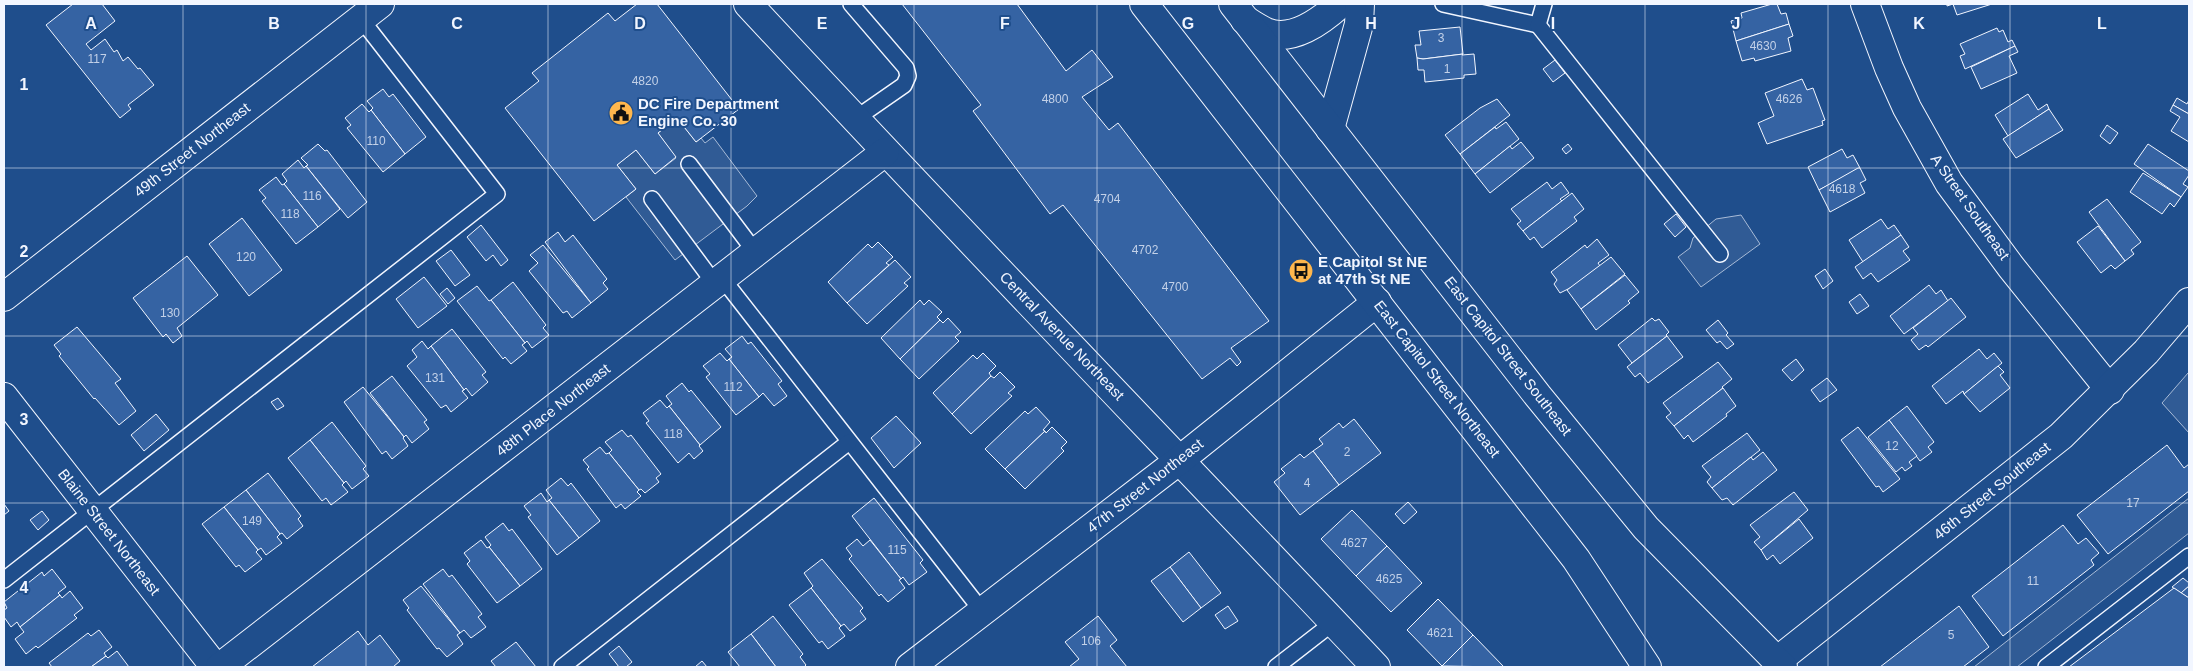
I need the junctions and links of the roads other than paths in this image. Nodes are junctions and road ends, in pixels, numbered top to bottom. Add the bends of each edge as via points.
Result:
1 (748, 4) edge
2 (851, 4) edge
3 (1144, 4) edge
4 (1340, 4) edge
5 (1360, 4) edge
6 (1443, 4) edge
7 (1544, 4) edge
8 (1865, 4) edge
9 (370, 11) edge
10 (1239, 12) edge
11 (1538, 25) junction
12 (855, 119) junction
13 (1330, 129) junction
14 (886, 152) junction
15 (689, 164) dead end
16 (652, 199) dead end
17 (756, 253) junction
18 (1720, 254) dead end
19 (719, 281) junction
20 (4, 297) edge
21 (1377, 302) junction
22 (2189, 302) edge
23 (2110, 390) junction
24 (4, 397) edge
25 (849, 442) junction
26 (1181, 459) junction
27 (92, 510) junction
28 (2189, 556) edge
29 (4, 580) edge
30 (982, 611) junction
31 (1334, 622) junction
32 (1780, 664) edge
33 (215, 667) edge
34 (220, 667) edge
35 (562, 667) edge
36 (910, 667) edge
37 (1276, 667) edge
38 (1376, 667) edge
39 (1647, 667) edge
40 (2046, 667) edge

1 - 12 street, Central Avenue Northeast
2 - 12 lane via 906,68 908,76 904,84
3 - 21 street, East Capitol Street Northeast
4 - 10 street via 1289,36 1267,33
5 - 13 street via 1359,24
6 - 11 lane
7 - 11 lane
8 - 23 street, A Street Southeast via 1907,108 1949,183 2011,267
9 - 20 street, 49th Street Northeast
9 - 27 lane via 497,194
10 - 13 street, East Capitol Street Southeast
11 - 18 lane
12 - 14 street, Central Avenue Northeast
13 - 32 street, East Capitol Street Southeast via 1538,396 1646,528
14 - 17 street, 48th Place Northeast
14 - 26 street, Central Avenue Northeast
15 - 17 lane
16 - 19 lane
17 - 19 street, 48th Place Northeast
19 - 25 lane
19 - 34 street, 48th Place Northeast
21 - 26 street, 47th Street Northeast
21 - 39 street, East Capitol Street Northeast via 1576,560
22 - 23 street, 46th Street Southeast
23 - 32 street, 46th Street Southeast via 2039,455
24 - 27 street, Blaine Street Northeast
25 - 30 lane
25 - 35 lane
26 - 30 street, 47th Street Northeast
26 - 31 street, Central Avenue Northeast
27 - 29 lane
27 - 33 street, Blaine Street Northeast
28 - 40 lane
30 - 36 street, 47th Street Northeast
31 - 37 lane
31 - 38 street, Central Avenue Northeast

